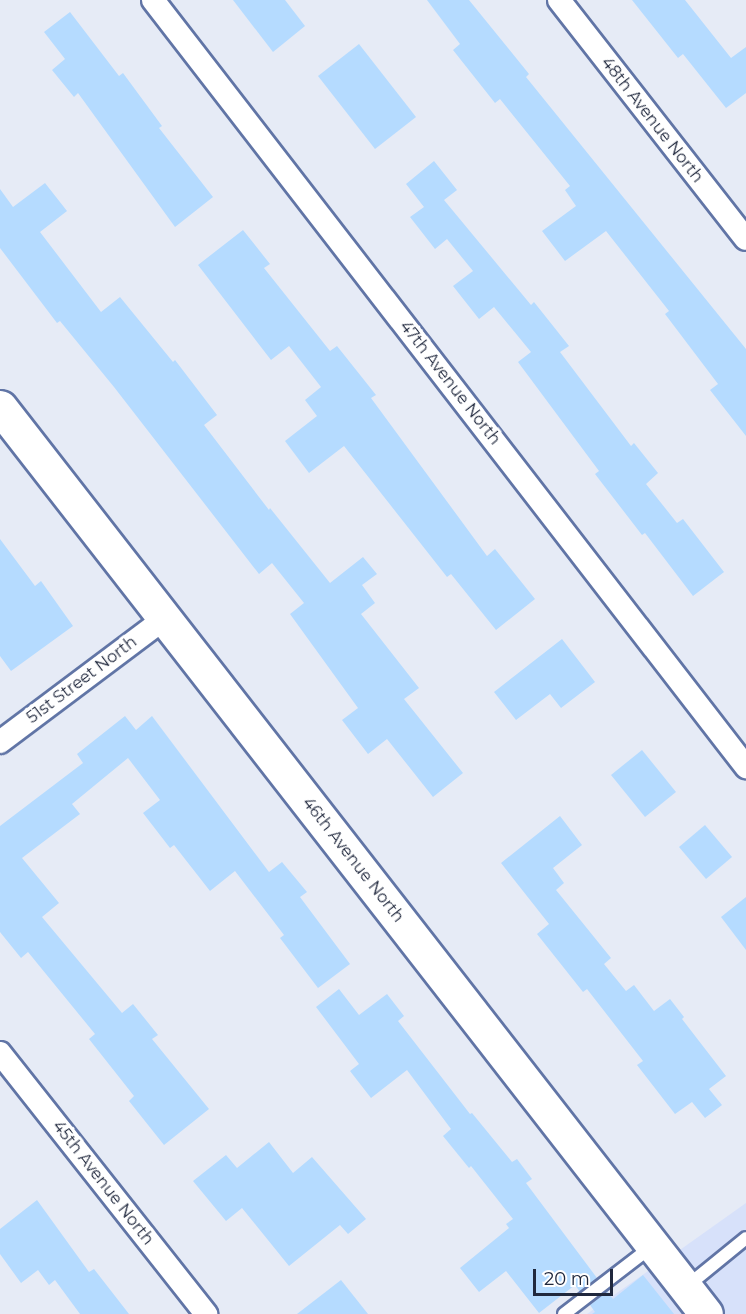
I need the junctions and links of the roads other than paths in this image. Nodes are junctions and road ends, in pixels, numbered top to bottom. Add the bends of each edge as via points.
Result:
1 (153, 0) edge
2 (559, 0) edge
3 (746, 239) edge
4 (0, 407) edge
5 (165, 618) junction
6 (0, 742) edge
7 (746, 767) edge
8 (0, 1053) edge
9 (746, 1238) edge
10 (652, 1246) junction
11 (685, 1288) junction
12 (206, 1314) edge
13 (564, 1314) edge
14 (706, 1314) edge

1 - 7 street, 47th Avenue North
2 - 3 street, 48th Avenue North
4 - 5 street, 46th Avenue North
5 - 6 street, 51st Street North
5 - 10 street, 46th Avenue North
8 - 12 street, 45th Avenue North
9 - 11 lane
10 - 11 street, 46th Avenue North
10 - 13 lane
11 - 14 street, 46th Avenue North

